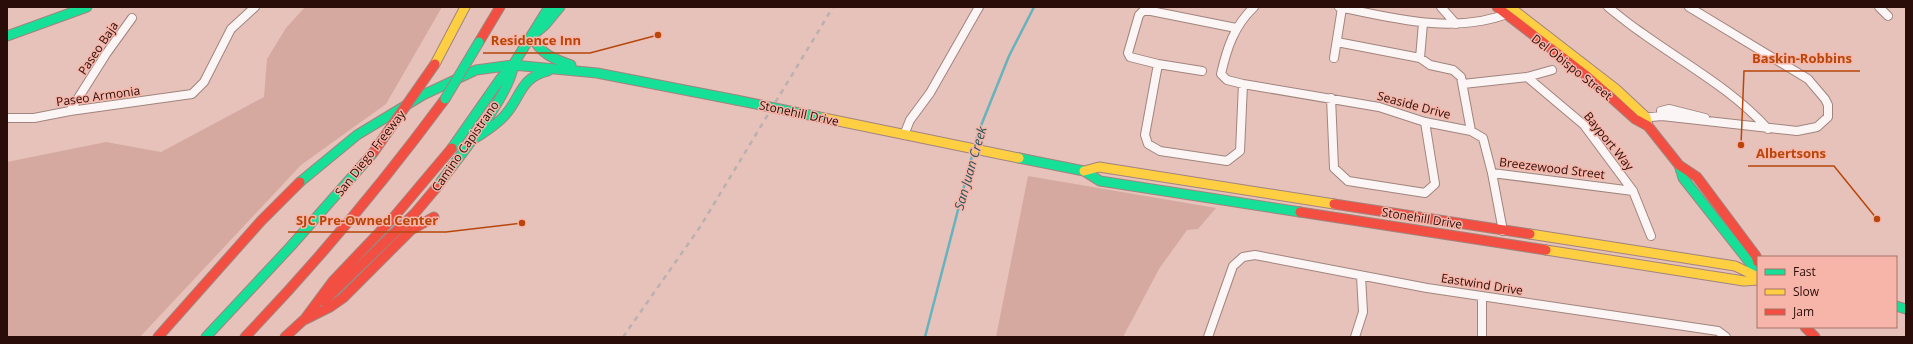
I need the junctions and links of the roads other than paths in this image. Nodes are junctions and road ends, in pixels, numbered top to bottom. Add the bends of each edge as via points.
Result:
1 (87, 7) edge
2 (255, 7) edge
3 (465, 7) edge
4 (500, 7) edge
5 (549, 7) edge
6 (560, 7) edge
7 (979, 7) edge
8 (1254, 7) edge
9 (1340, 7) edge
10 (1441, 7) edge
11 (1497, 7) edge
12 (1608, 7) edge
13 (1689, 7) edge
14 (1879, 7) edge
15 (1510, 11) edge
16 (1888, 16) dead end
17 (132, 18) dead end
18 (1423, 23) junction
19 (1456, 24) junction
20 (1236, 28) junction
21 (7, 36) edge
22 (532, 36) junction
23 (1337, 42) junction
24 (1334, 58) dead end
25 (1420, 58) junction
26 (1158, 64) junction
27 (513, 65) junction
28 (1552, 70) dead end
29 (585, 71) junction
30 (1202, 71) dead end
31 (1528, 76) junction
32 (1243, 84) junction
33 (1463, 84) junction
34 (1331, 98) junction
35 (70, 110) junction
36 (7, 118) edge
37 (1425, 122) junction
38 (1647, 122) junction
39 (1768, 129) junction
40 (1471, 131) junction
41 (904, 134) junction
42 (470, 142) junction
43 (454, 146) junction
44 (1679, 165) junction
45 (1084, 171) junction
46 (1492, 173) junction
47 (1633, 191) junction
48 (415, 214) junction
49 (434, 218) dead end
50 (1503, 230) junction
51 (1651, 236) dead end
52 (1482, 241) junction
53 (1757, 259) edge
54 (1757, 272) edge
55 (1361, 276) junction
56 (1757, 277) edge
57 (1757, 280) edge
58 (322, 295) junction
59 (1482, 296) junction
60 (304, 320) junction
61 (1806, 328) edge
62 (1722, 334) edge
63 (158, 337) edge
64 (206, 337) edge
65 (245, 337) edge
66 (285, 337) edge
67 (1208, 337) edge
68 (1355, 337) edge
69 (1482, 337) edge
70 (1815, 337) edge

1 - 21 main road via 45,20
2 - 35 street, Paseo Armonia via 231,29 204,82 192,94
3 - 64 main road, San Diego Freeway, bridge via 435,64 373,153 311,226
4 - 65 main road, bridge via 444,99 372,197
5 - 22 main road, Camino Capistrano
6 - 22 main road
7 - 41 street
8 - 20 street
9 - 18 street
9 - 23 street
10 - 19 street
11 - 15 main road, Del Obispo Street
12 - 39 street via 1647,37 1738,98
13 - 39 street via 1808,79 1828,105 1828,117 1817,127 1797,131
14 - 16 street
15 - 19 street via 1473,23
15 - 38 main road, Del Obispo Street via 1616,88
15 - 38 main road, Del Obispo Street via 1635,119
17 - 35 street, Paseo Baja
18 - 19 street
18 - 25 street
20 - 26 street via 1143,11 1138,15 1128,52 1130,57 1136,60
20 - 32 street, Seaside Drive via 1228,44 1221,74 1227,80
22 - 27 main road, Camino Capistrano
22 - 29 main road via 535,46 544,54
23 - 24 street
23 - 25 street
25 - 33 street via 1430,65 1453,70 1461,76
26 - 30 street
26 - 32 street via 1145,135 1148,144 1160,151 1227,161 1240,151
27 - 29 main road, Stonehill Drive
27 - 42 main road, Camino Capistrano via 511,78
27 - 43 main road, Camino Capistrano via 501,78
27 - 63 main road, Stonehill Drive via 492,65 467,72 400,107 325,159 270,211
28 - 31 street
29 - 41 main road, Stonehill Drive, bridge via 652,82
29 - 42 main road via 546,71 530,76 508,111 490,130
31 - 33 street
31 - 47 street, Bayport Way via 1584,125
32 - 34 street, Seaside Drive
33 - 40 street
34 - 37 street, Seaside Drive via 1379,107
34 - 37 street via 1334,168 1348,181 1425,193 1435,184
35 - 36 street, Paseo Armonia via 34,118
37 - 40 street, Seaside Drive
38 - 39 street via 1662,116
38 - 44 main road, Del Obispo Street
40 - 46 street via 1483,138
41 - 45 main road, Stonehill Drive
42 - 48 main road, Camino Capistrano
43 - 48 main road via 441,172 413,206
43 - 58 main road, Camino Capistrano via 393,218
44 - 53 main road, Del Obispo Street via 1697,177
44 - 54 main road, Del Obispo Street via 1683,178
45 - 50 main road, Stonehill Drive via 1098,168
45 - 52 main road, Stonehill Drive via 1100,181
46 - 47 street, Breezewood Street
46 - 50 street
47 - 51 street, Bayport Way
48 - 58 main road via 389,228
48 - 60 main road, Camino Capistrano
49 - 60 main road via 412,230 343,298
50 - 52 main road
50 - 56 main road, Stonehill Drive via 1735,266
52 - 57 main road, Stonehill Drive via 1744,281
55 - 59 street, Eastwind Drive
55 - 67 street, Eastwind Drive via 1255,255 1243,257 1233,266
55 - 68 street via 1363,312
58 - 60 main road, Camino Capistrano
59 - 62 street, Eastwind Drive
59 - 69 street
60 - 66 main road, Camino Capistrano
61 - 70 main road

